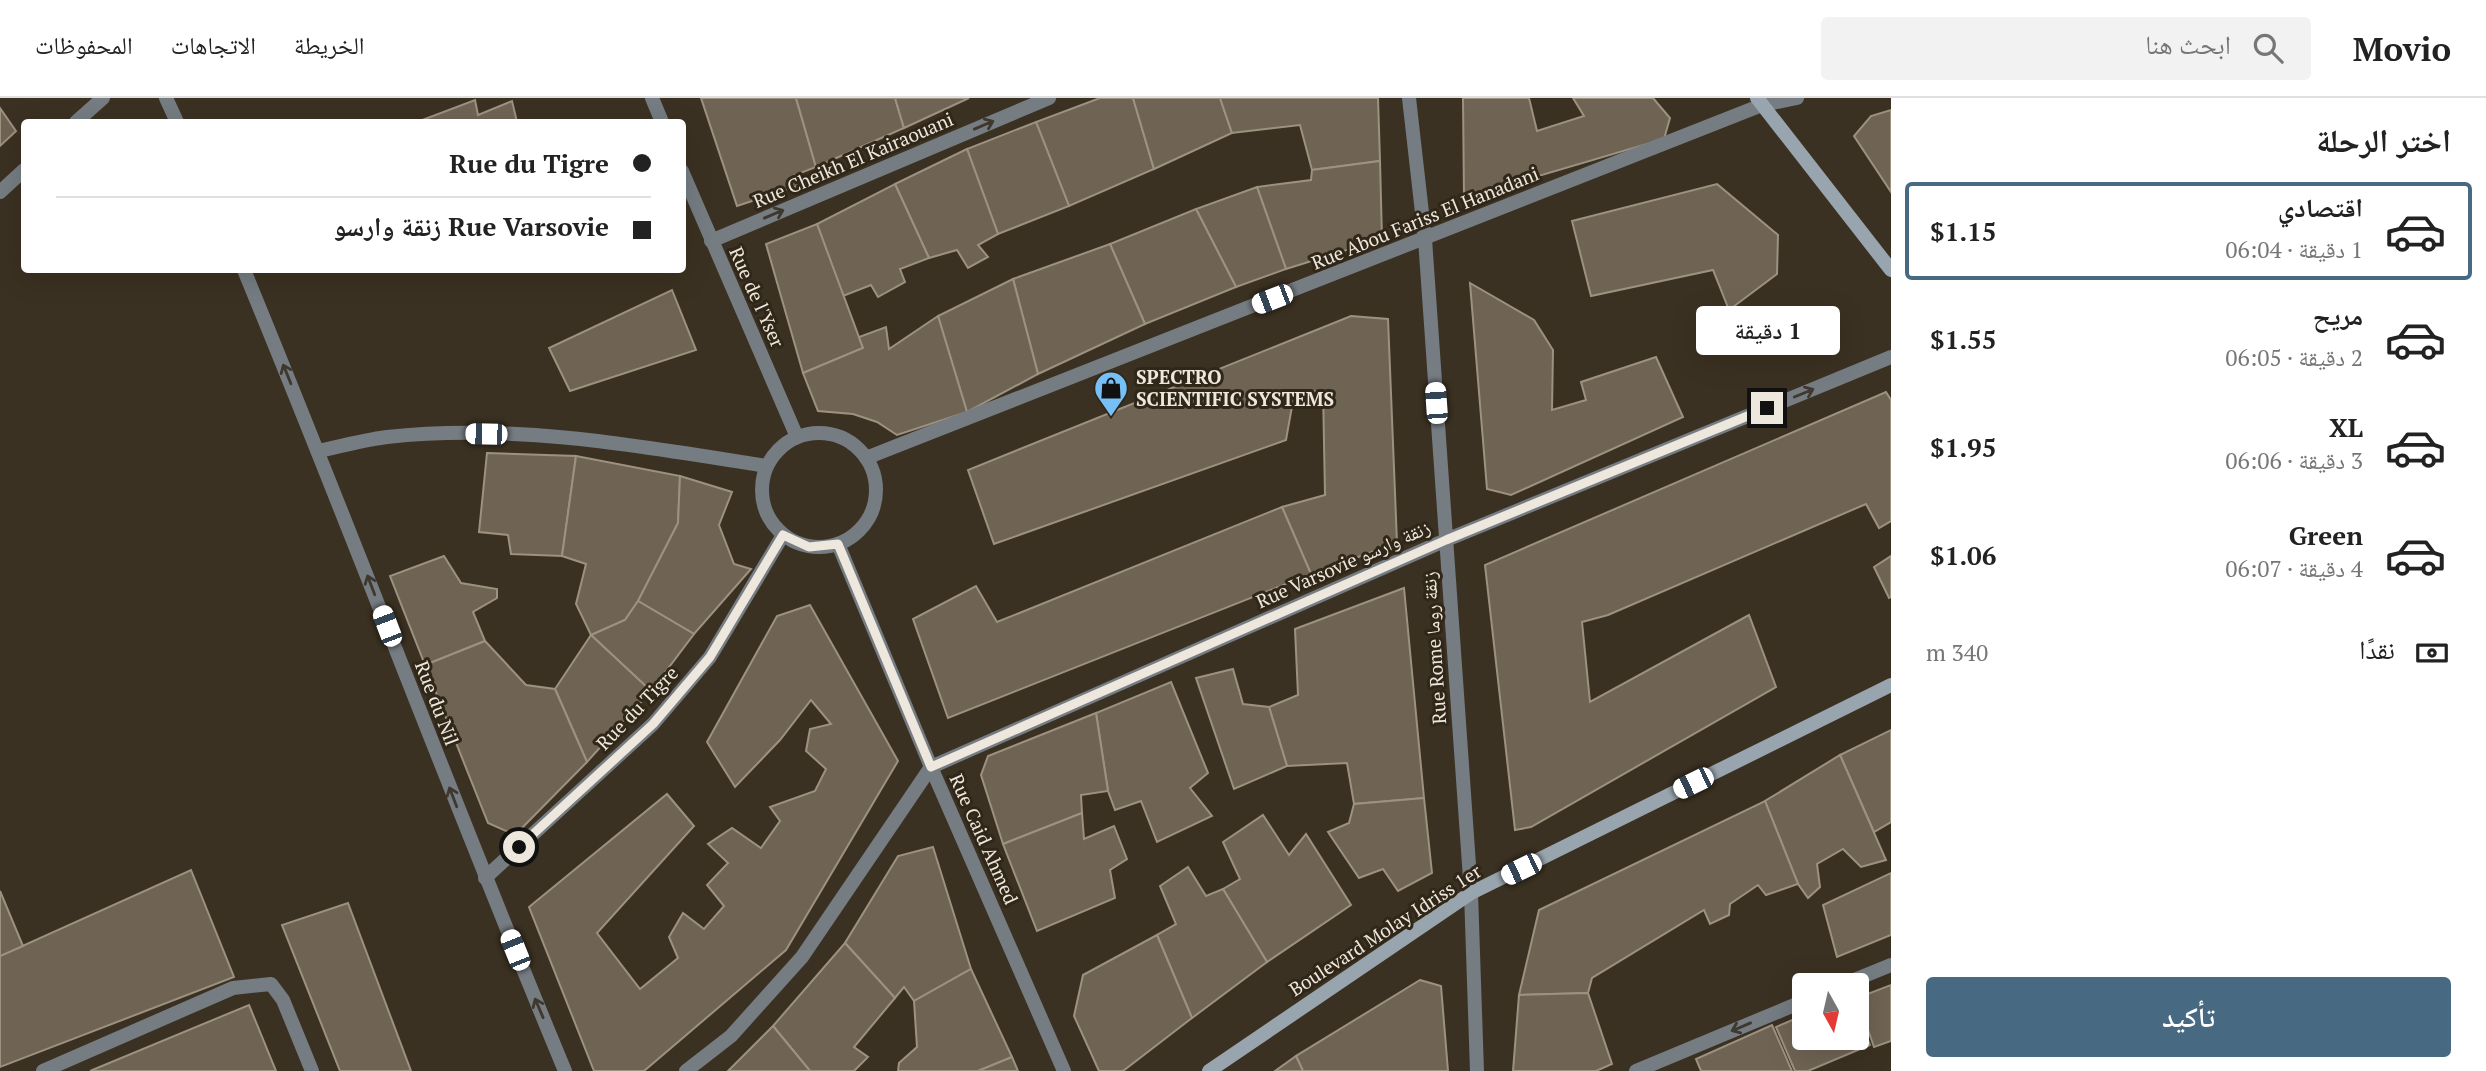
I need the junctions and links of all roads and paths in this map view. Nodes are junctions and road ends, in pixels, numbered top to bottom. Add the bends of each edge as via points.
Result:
1 (103, 98) edge
2 (166, 98) edge
3 (652, 98) edge
4 (1049, 98) edge
5 (1409, 98) edge
6 (1797, 98) edge
7 (1760, 102) edge
8 (79, 119) edge
9 (176, 119) edge
10 (661, 119) edge
11 (21, 173) edge
12 (686, 181) edge
13 (0, 192) edge
14 (1425, 239) junction
15 (711, 241) junction
16 (1891, 270) edge
17 (245, 273) edge
18 (1891, 357) edge
19 (797, 437) junction
20 (319, 450) junction
21 (866, 458) junction
22 (766, 466) junction
23 (783, 535) junction
24 (1446, 540) junction
25 (838, 544) junction
26 (1891, 685) edge
27 (931, 767) junction
28 (485, 878) junction
29 (1471, 893) junction
30 (1891, 965) edge
31 (1869, 974) edge
32 (1792, 1006) edge
33 (43, 1071) edge
34 (312, 1071) edge
35 (565, 1071) edge
36 (686, 1071) edge
37 (1064, 1071) edge
38 (1209, 1071) edge
39 (1477, 1071) edge
40 (1636, 1071) edge

1 - 8 street
2 - 9 street
3 - 10 street
15 -> 4 street, Rue Cheikh El Kairaouani
5 - 14 street, Rue Rome زنقة روما
6 - 7 street, Rue Abou Fariss El Hanadani
7 - 14 street, Rue Abou Fariss El Hanadani
7 - 16 street
11 - 13 street
12 - 15 street, Rue de l'Yser
14 - 21 street, Rue Abou Fariss El Hanadani
14 - 24 street, Rue Rome زنقة روما
15 - 19 street, Rue de l'Yser
20 -> 17 street, Rue du Nil
24 -> 18 street, Rue Varsovie زنقة وارسو
19 - 21 street via 835,435
19 - 22 street via 782,445
20 - 22 street via 386,437 536,435 637,445
28 -> 20 street, Rue du Nil
21 - 25 street via 876,482 873,508 860,530
22 - 23 street via 762,503
23 - 25 street via 809,547
23 - 28 street, Rue du Tigre via 710,657 653,724
24 - 27 street, Rue Varsovie زنقة وارسو
24 - 29 street, Rue Rome زنقة روما
25 - 27 street, Rue Caid Ahmed
26 - 29 street, Boulevard Molay Idriss 1er
27 - 36 street via 802,957 731,1036
27 - 37 street, Rue Caid Ahmed
35 -> 28 street, Rue du Nil
29 - 38 street, Boulevard Molay Idriss 1er
29 - 39 street, Rue Rome زنقة روما
30 - 31 street
32 -> 40 street
33 - 34 street via 233,988 271,984 283,1000

